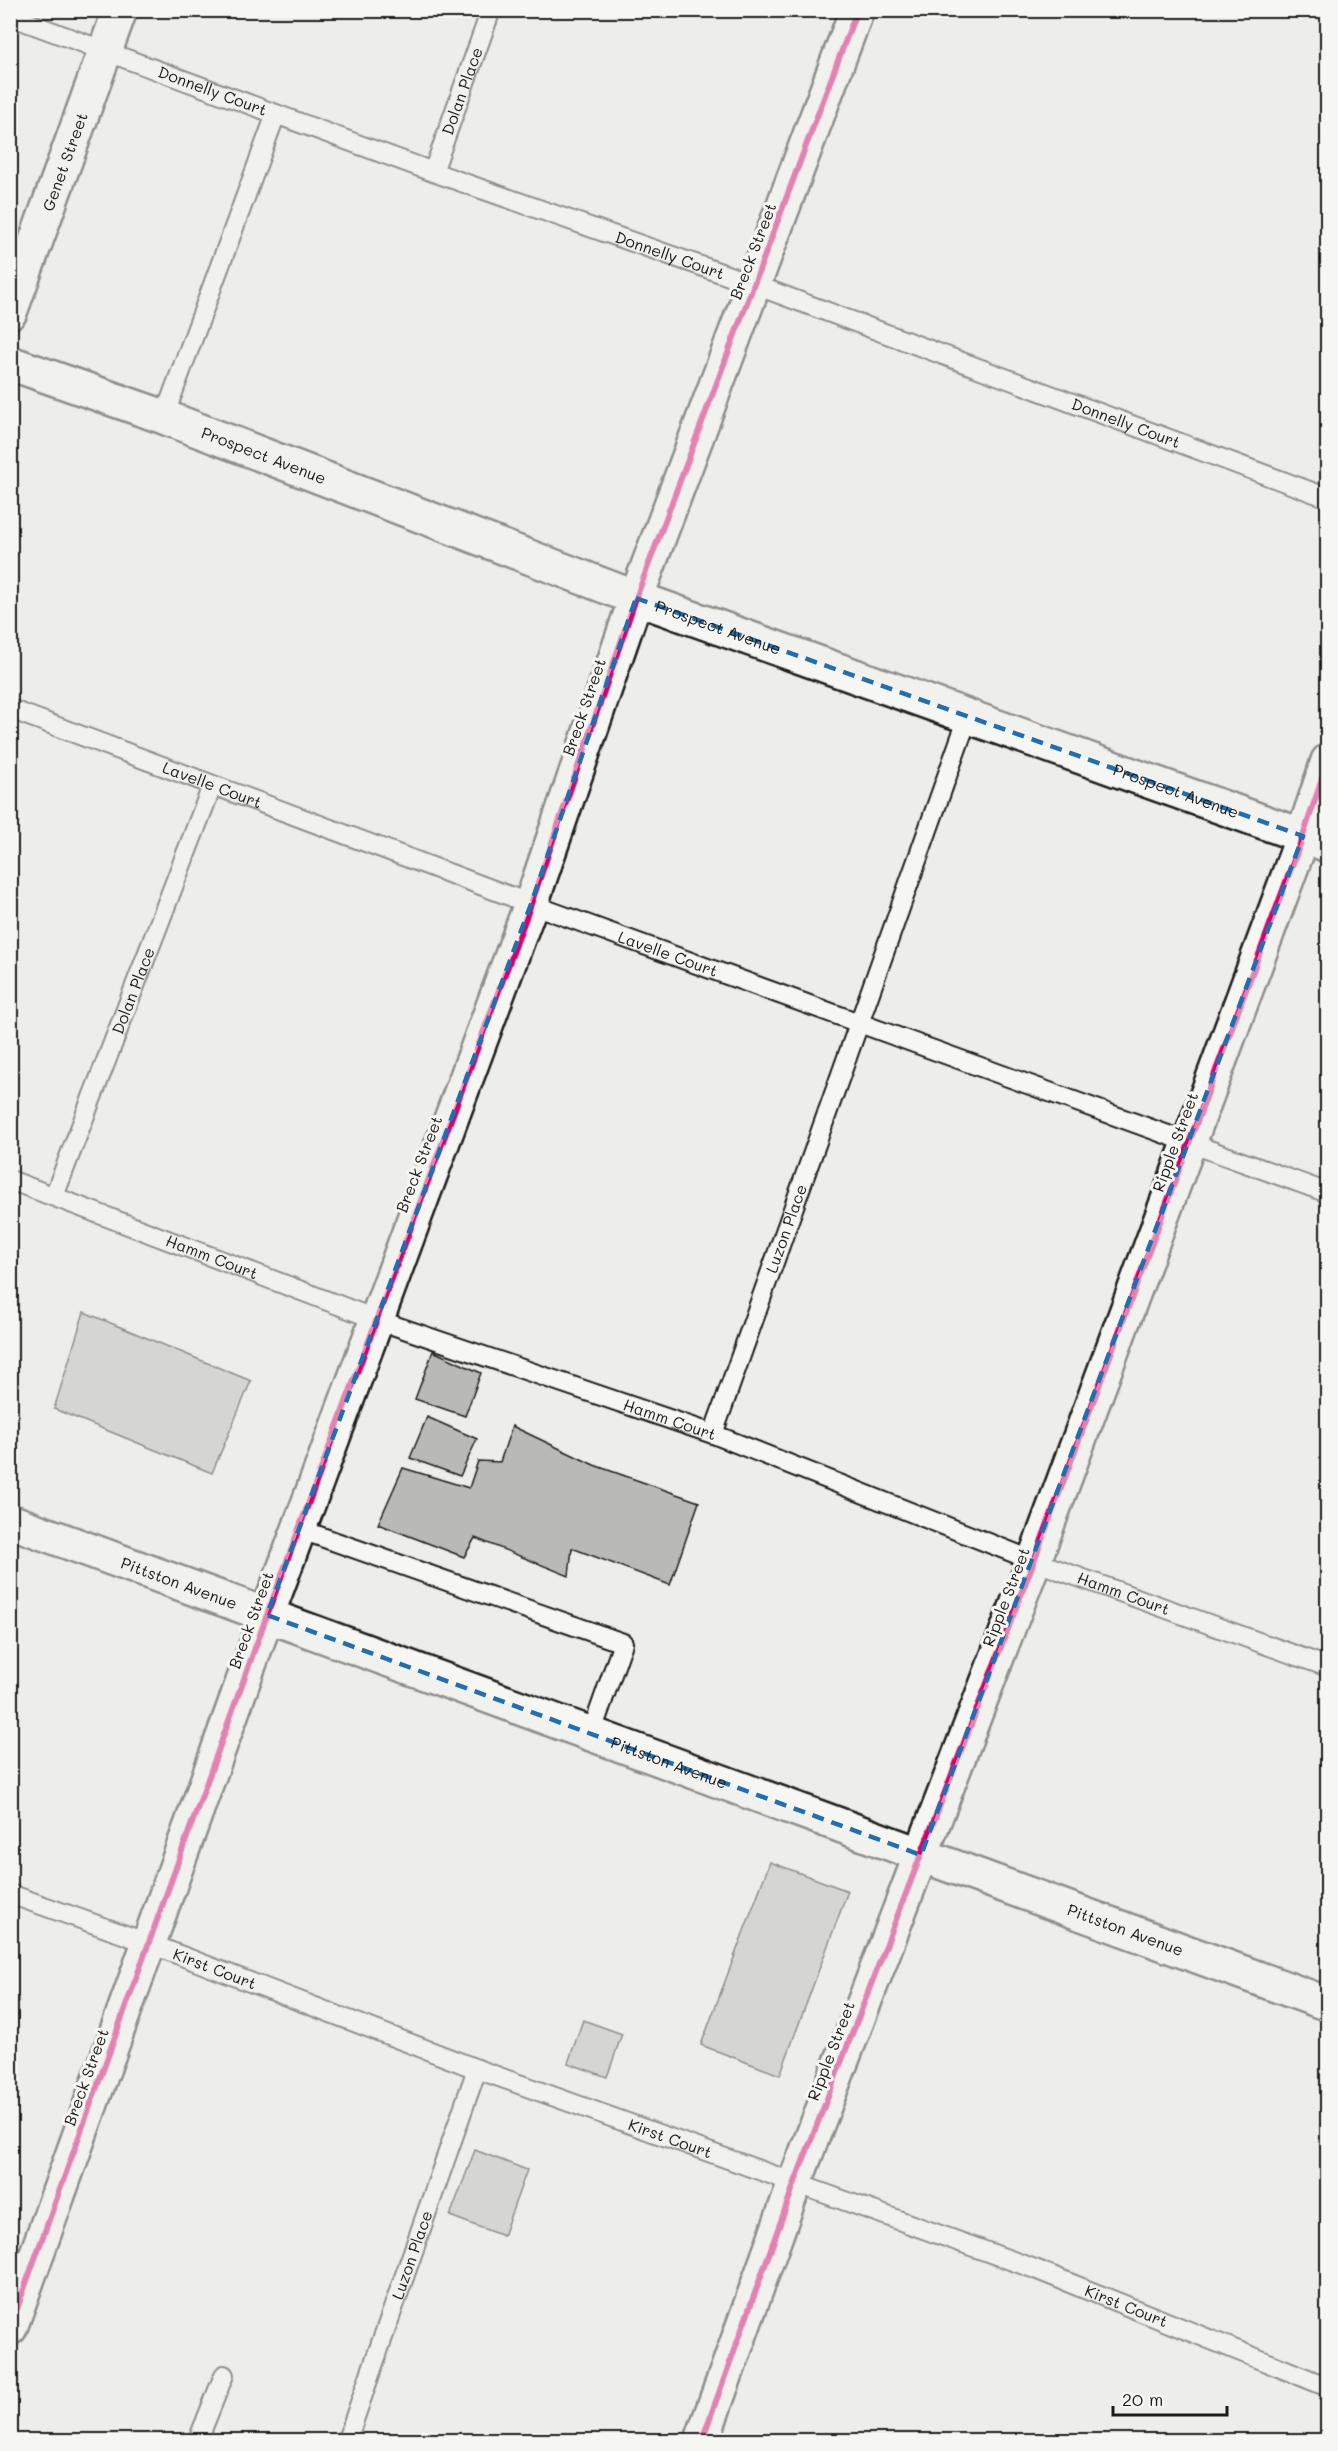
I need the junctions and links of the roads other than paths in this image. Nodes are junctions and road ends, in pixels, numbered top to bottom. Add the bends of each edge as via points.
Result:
1 (120, 10) edge
2 (491, 10) edge
3 (857, 10) edge
4 (10, 16) edge
5 (105, 51) junction
6 (276, 114) junction
7 (434, 172) junction
8 (755, 285) junction
9 (10, 312) edge
10 (10, 363) edge
11 (164, 417) junction
12 (1328, 498) edge
13 (636, 598) junction
14 (10, 709) edge
15 (968, 717) junction
16 (1328, 761) edge
17 (212, 786) junction
18 (1315, 840) edge
19 (531, 904) junction
20 (858, 1023) junction
21 (1190, 1143) junction
22 (10, 1180) edge
23 (1328, 1193) edge
24 (54, 1196) junction
25 (375, 1319) junction
26 (713, 1434) junction
27 (10, 1521) edge
28 (299, 1529) junction
29 (1034, 1561) junction
30 (267, 1615) junction
31 (1328, 1667) edge
32 (591, 1734) junction
33 (921, 1855) junction
34 (10, 1894) edge
35 (148, 1943) junction
36 (1328, 2004) edge
37 (477, 2069) junction
38 (795, 2182) junction
39 (14, 2307) edge
40 (224, 2375) dead end
41 (1328, 2387) edge
42 (198, 2440) edge
43 (347, 2440) edge
44 (702, 2440) edge

1 - 5 street, Genet Street
2 - 7 lane, Dolan Place
3 - 8 street, Breck Street
4 - 5 lane, Donnelly Court
5 - 6 lane, Donnelly Court
5 - 9 street, Genet Street
6 - 7 lane, Donnelly Court
6 - 11 lane
7 - 8 lane, Donnelly Court
8 - 12 lane, Donnelly Court
8 - 13 street, Breck Street
10 - 11 street, Prospect Avenue
11 - 13 street, Prospect Avenue
13 - 15 street, Prospect Avenue
13 - 19 street, Breck Street
14 - 17 lane, Lavelle Court
15 - 18 street, Prospect Avenue
15 - 20 lane, Luzon Place
16 - 18 street, Ripple Street
17 - 19 lane, Lavelle Court
17 - 24 lane, Dolan Place
18 - 21 street, Ripple Street
19 - 20 lane, Lavelle Court
19 - 25 street, Breck Street
20 - 21 lane, Lavelle Court
20 - 26 lane, Luzon Place
21 - 23 lane, Lavelle Court
21 - 29 street, Ripple Street
22 - 24 lane, Hamm Court
24 - 25 lane, Hamm Court
25 - 26 lane, Hamm Court
25 - 28 street, Breck Street
26 - 29 lane, Hamm Court
27 - 30 street, Pittston Avenue
28 - 30 street, Breck Street
28 - 32 lane via 623,1643
29 - 31 lane, Hamm Court
29 - 33 street, Ripple Street
30 - 32 street, Pittston Avenue
30 - 35 street, Breck Street
32 - 33 street, Pittston Avenue
33 - 36 street, Pittston Avenue
33 - 38 street, Ripple Street
34 - 35 lane, Kirst Court
35 - 37 lane, Kirst Court
35 - 39 street, Breck Street
37 - 38 lane, Kirst Court
37 - 43 lane, Luzon Place
38 - 41 lane, Kirst Court via 1035,2269
38 - 44 street, Ripple Street
40 - 42 lane

